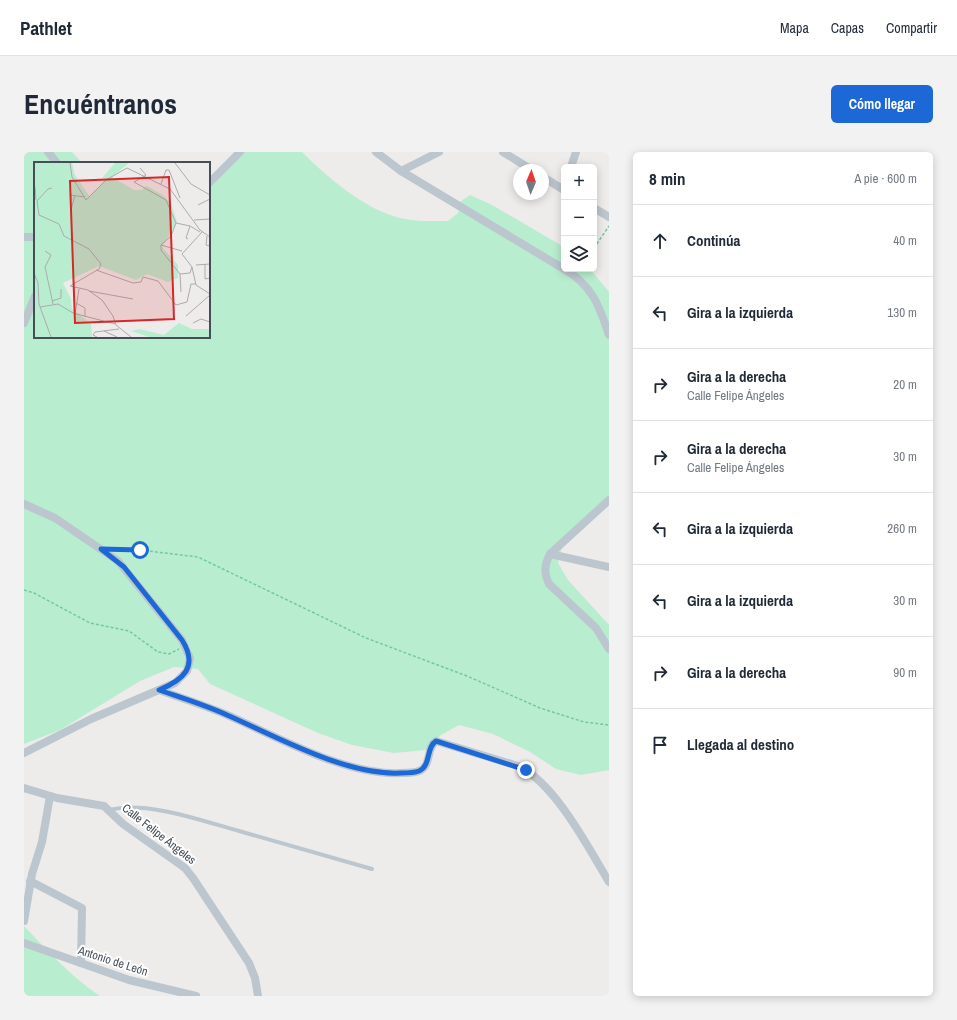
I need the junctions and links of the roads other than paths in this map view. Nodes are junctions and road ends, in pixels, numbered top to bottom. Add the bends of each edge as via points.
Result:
1 (48, 152) edge
2 (240, 152) edge
3 (376, 152) edge
4 (439, 152) edge
5 (503, 152) edge
6 (576, 152) edge
7 (56, 162) edge
8 (522, 164) edge
9 (572, 164) edge
10 (400, 171) junction
11 (549, 180) edge
12 (210, 183) edge
13 (561, 187) edge
14 (597, 210) edge
15 (609, 217) edge
16 (561, 267) edge
17 (568, 272) edge
18 (34, 298) edge
19 (24, 323) edge
20 (609, 335) edge
21 (609, 500) edge
22 (24, 504) edge
23 (550, 554) junction
24 (609, 567) edge
25 (609, 649) edge
26 (159, 690) junction
27 (24, 753) edge
28 (24, 788) edge
29 (50, 796) junction
30 (110, 810) junction
31 (372, 869) dead end
32 (30, 881) junction
33 (609, 882) edge
34 (24, 921) edge
35 (24, 943) edge
36 (81, 963) junction
37 (196, 996) edge
38 (258, 996) edge

1 - 7 street
2 - 12 street
3 - 10 street
4 - 10 street
5 - 8 street
6 - 9 street
10 - 16 street
11 - 13 street
14 - 15 street
17 - 20 street via 586,285 602,314
18 - 19 street
21 - 23 street
22 - 26 street via 55,518 118,561 184,643 190,658 187,671 175,683
23 - 24 street
23 - 25 street via 545,563 545,574 549,584 596,628
26 - 27 street via 91,719
26 - 33 street via 226,715 308,752 377,773 420,771 425,766 436,741 518,766 550,791
28 - 29 street, Calle Felipe Ángeles
29 - 30 street, Calle Felipe Ángeles via 99,805
29 - 32 street via 42,842
30 - 31 lane via 135,807 180,816
30 - 38 street, Calle Felipe Ángeles via 123,824 189,872 249,963
32 - 34 street
32 - 36 street via 82,908
35 - 36 street, Antonio de León
36 - 37 street, Antonio de León via 134,982

